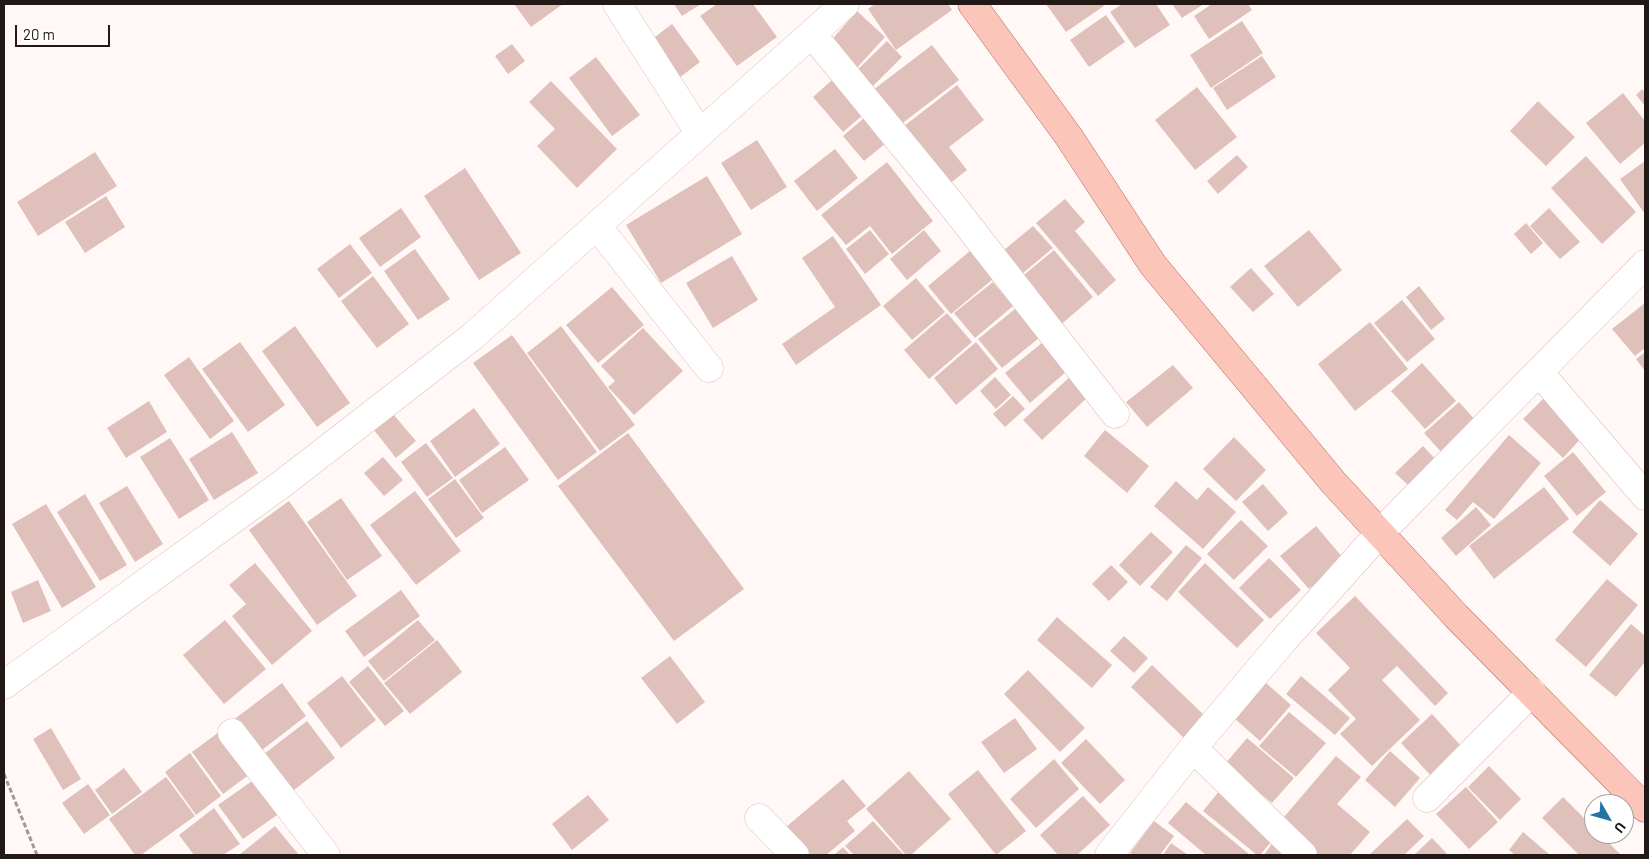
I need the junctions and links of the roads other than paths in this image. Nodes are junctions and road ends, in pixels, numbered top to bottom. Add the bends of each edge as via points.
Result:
1 (617, 4) edge
2 (845, 4) edge
3 (972, 4) edge
4 (812, 34) junction
5 (700, 134) junction
6 (597, 226) junction
7 (1645, 264) edge
8 (709, 368) dead end
9 (1539, 372) junction
10 (1115, 414) dead end
11 (1645, 496) edge
12 (1379, 534) junction
13 (4, 685) edge
14 (1532, 692) junction
15 (232, 732) dead end
16 (1193, 748) junction
17 (1427, 798) dead end
18 (1645, 808) edge
19 (759, 818) dead end
20 (326, 855) edge
21 (795, 855) edge
22 (1109, 855) edge
23 (1304, 855) edge

1 - 5 street
2 - 4 street
3 - 12 main road via 1069,137 1153,264
4 - 5 street
4 - 10 street via 952,204
5 - 6 street
6 - 8 street
6 - 13 street via 473,336 282,484
7 - 9 street
9 - 11 street
9 - 12 street
12 - 14 main road
12 - 16 street
14 - 17 street
14 - 18 main road
15 - 20 street
16 - 22 street
16 - 23 street
19 - 21 street

